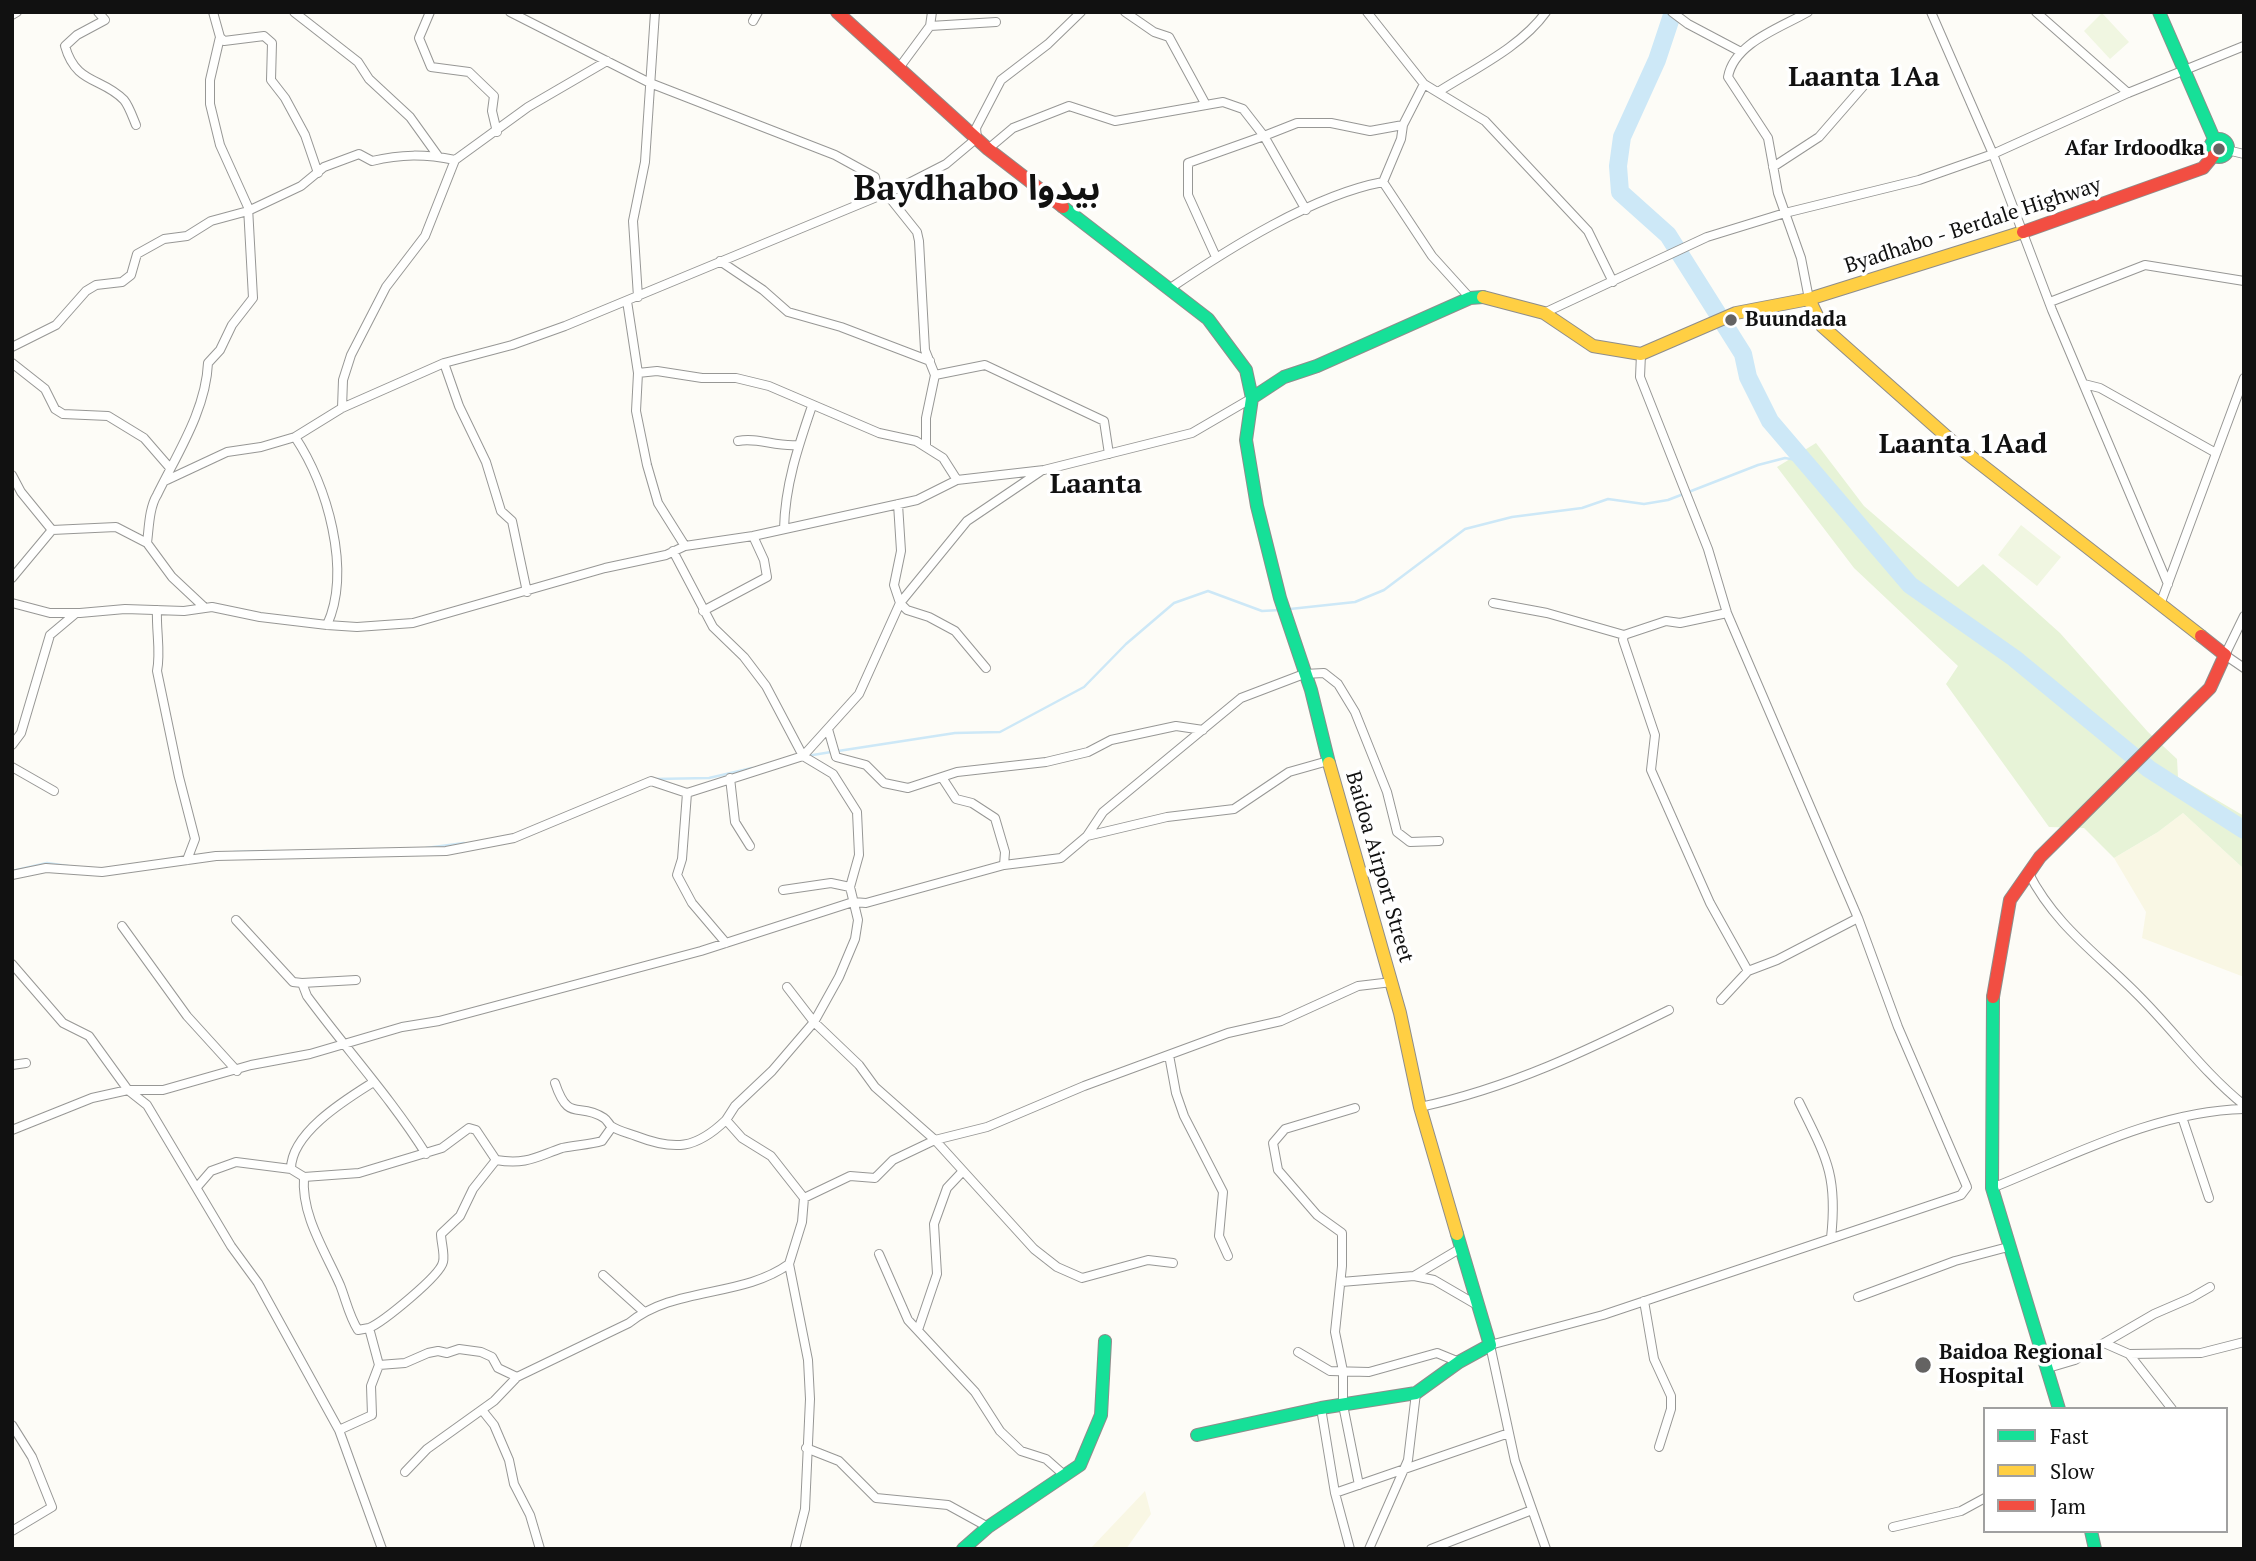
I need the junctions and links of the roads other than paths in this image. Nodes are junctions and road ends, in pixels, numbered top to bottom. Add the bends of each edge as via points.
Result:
1 (98, 12) edge
2 (213, 12) edge
3 (294, 12) edge
4 (430, 12) edge
5 (510, 12) edge
6 (655, 12) edge
7 (758, 12) edge
8 (837, 12) edge
9 (932, 12) edge
10 (1081, 12) edge
11 (1125, 12) edge
12 (1367, 12) edge
13 (1546, 12) edge
14 (1672, 12) edge
15 (1808, 12) edge
16 (1931, 12) edge
17 (2036, 12) edge
18 (2159, 12) edge
19 (753, 21) dead end
20 (996, 22) dead end
21 (930, 26) junction
22 (220, 37) junction
23 (2244, 46) edge
24 (1741, 52) junction
25 (607, 61) junction
26 (899, 68) junction
27 (2185, 71) junction
28 (1873, 75) dead end
29 (650, 83) junction
30 (1424, 84) junction
31 (1438, 92) junction
32 (2128, 93) junction
33 (1206, 105) junction
34 (136, 125) dead end
35 (1403, 125) junction
36 (496, 132) junction
37 (1264, 136) junction
38 (977, 138) junction
39 (2215, 141) junction
40 (988, 149) junction
41 (2227, 150) junction
42 (1993, 154) junction
43 (2244, 154) edge
44 (438, 156) junction
45 (2213, 156) junction
46 (455, 160) junction
47 (1773, 167) junction
48 (318, 173) junction
49 (1383, 182) junction
50 (882, 193) junction
51 (1306, 210) junction
52 (248, 211) junction
53 (1785, 213) junction
54 (2021, 234) junction
55 (1216, 257) junction
56 (719, 261) junction
57 (2244, 281) edge
58 (1613, 282) junction
59 (1169, 289) junction
60 (638, 297) junction
61 (1470, 298) junction
62 (1810, 299) junction
63 (627, 301) junction
64 (2050, 302) junction
65 (1544, 313) junction
66 (12, 347) edge
67 (1641, 354) junction
68 (930, 361) junction
69 (12, 363) edge
70 (444, 363) junction
71 (638, 373) junction
72 (935, 375) junction
73 (2244, 378) edge
74 (2084, 384) junction
75 (1252, 398) junction
76 (812, 406) junction
77 (342, 408) junction
78 (295, 437) junction
79 (738, 441) dead end
80 (798, 446) junction
81 (926, 447) junction
82 (2216, 453) junction
83 (1109, 454) junction
84 (170, 468) junction
85 (1044, 470) junction
86 (12, 475) edge
87 (167, 480) junction
88 (957, 480) junction
89 (898, 504) junction
90 (784, 529) junction
91 (52, 530) junction
92 (753, 536) junction
93 (148, 543) junction
94 (685, 547) junction
95 (673, 551) junction
96 (12, 578) edge
97 (2168, 584) junction
98 (527, 592) junction
99 (2161, 602) junction
100 (12, 603) edge
101 (900, 603) junction
102 (1493, 603) dead end
103 (204, 607) junction
104 (157, 610) junction
105 (704, 611) junction
106 (1727, 613) junction
107 (75, 614) junction
108 (2244, 616) edge
109 (327, 625) junction
110 (1624, 635) junction
111 (2225, 655) junction
112 (986, 668) dead end
113 (2244, 668) edge
114 (1304, 674) junction
115 (828, 729) junction
116 (1203, 730) junction
117 (12, 745) edge
118 (803, 756) junction
119 (836, 757) junction
120 (1328, 761) junction
121 (12, 766) edge
122 (833, 775) junction
123 (730, 778) junction
124 (943, 779) junction
125 (54, 791) dead end
126 (687, 793) junction
127 (1087, 836) junction
128 (1439, 841) dead end
129 (750, 846) dead end
130 (187, 860) junction
131 (1004, 865) junction
132 (2028, 872) junction
133 (12, 876) edge
134 (850, 887) junction
135 (783, 890) dead end
136 (853, 902) junction
137 (1858, 918) junction
138 (236, 920) dead end
139 (122, 926) dead end
140 (726, 943) junction
141 (1382, 946) junction
142 (12, 964) edge
143 (1748, 971) junction
144 (356, 980) dead end
145 (302, 982) junction
146 (1392, 982) junction
147 (1371, 984) junction
148 (787, 987) dead end
149 (1721, 1000) dead end
150 (1669, 1010) dead end
151 (814, 1022) junction
152 (344, 1045) junction
153 (1170, 1055) junction
154 (26, 1063) dead end
155 (12, 1065) edge
156 (237, 1071) junction
157 (372, 1083) junction
158 (555, 1083) dead end
159 (128, 1090) junction
160 (1799, 1102) dead end
161 (1420, 1107) junction
162 (2244, 1107) edge
163 (1355, 1108) dead end
164 (2182, 1117) junction
165 (726, 1121) junction
166 (612, 1127) junction
167 (12, 1130) edge
168 (935, 1140) junction
169 (426, 1154) junction
170 (496, 1160) junction
171 (291, 1169) junction
172 (963, 1171) junction
173 (304, 1177) junction
174 (198, 1186) junction
175 (1992, 1188) junction
176 (804, 1198) junction
177 (2209, 1198) dead end
178 (1831, 1238) junction
179 (2008, 1247) junction
180 (1461, 1248) junction
181 (879, 1254) dead end
182 (1228, 1256) dead end
183 (1173, 1263) dead end
184 (789, 1265) junction
185 (603, 1275) dead end
186 (1414, 1276) junction
187 (1341, 1282) junction
188 (2210, 1287) dead end
189 (1858, 1297) dead end
190 (1644, 1301) junction
191 (1479, 1306) junction
192 (643, 1311) junction
193 (369, 1328) junction
194 (918, 1330) junction
195 (1105, 1341) dead end
196 (2244, 1342) edge
197 (2104, 1343) junction
198 (1490, 1345) junction
199 (1298, 1352) dead end
200 (2129, 1354) junction
201 (1459, 1362) junction
202 (379, 1365) junction
203 (2049, 1368) junction
204 (1343, 1371) junction
205 (517, 1377) junction
206 (1416, 1393) junction
207 (1343, 1405) junction
208 (2059, 1407) edge
209 (2170, 1407) edge
210 (1321, 1408) junction
211 (482, 1410) junction
212 (12, 1425) edge
213 (340, 1430) junction
214 (1509, 1433) junction
215 (1197, 1435) dead end
216 (1659, 1447) dead end
217 (806, 1448) junction
218 (1404, 1469) junction
219 (405, 1472) dead end
220 (1063, 1474) junction
221 (1359, 1485) junction
222 (1335, 1493) junction
223 (1983, 1499) edge
224 (1532, 1510) junction
225 (988, 1527) junction
226 (1893, 1527) dead end
227 (12, 1531) edge
228 (382, 1549) edge
229 (540, 1549) edge
230 (795, 1549) edge
231 (963, 1549) edge
232 (1350, 1549) edge
233 (1368, 1549) edge
234 (1431, 1549) edge
235 (1546, 1549) edge

1 - 34 street via 105,20 65,46 69,58 83,77 124,100
2 - 22 street
3 - 44 street via 358,62 369,79 410,117
4 - 36 street via 419,38 432,67 469,72 494,96
5 - 25 street
6 - 29 street
7 - 19 street
8 - 26 main road
9 - 21 street
10 - 38 street via 1001,80 976,128
11 - 33 street via 1169,37
12 - 30 street
13 - 31 street via 1536,27
14 - 24 street
15 - 24 street
16 - 42 street
17 - 32 street
18 - 27 main road
20 - 21 street
21 - 26 street
22 - 48 street via 223,41 264,36 272,43 271,80 305,135
22 - 52 street via 210,80 210,104 220,145
23 - 27 street
24 - 47 street via 1728,77 1768,138
25 - 29 street
25 - 36 street via 528,107
26 - 38 main road
27 - 32 street
27 - 39 main road
28 - 47 street via 1819,138
29 - 50 street via 835,155 875,177
29 - 60 street via 645,162 633,221
30 - 31 street
30 - 35 street
31 - 58 street via 1485,121 1588,231
32 - 42 street
33 - 37 street via 1223,102 1243,109
33 - 40 street via 1115,121 1069,106 1013,128
35 - 37 street via 1370,131 1331,123 1297,123
35 - 49 street
36 - 46 street
37 - 51 street
37 - 55 street via 1188,163 1188,195
38 - 40 main road
38 - 50 street via 946,164
39 - 41 main road via 2225,142
39 - 45 main road via 2210,149
40 - 59 main road
41 - 43 street
41 - 45 main road via 2224,156
42 - 53 street via 1919,180
42 - 54 street
44 - 46 street
44 - 48 street via 399,154 372,160 359,154
45 - 54 main road, Byadhabo - Berdale Highway via 2203,168
46 - 77 street via 425,236 386,287 351,355 343,380
47 - 53 street
48 - 52 street
49 - 51 street via 1358,187
49 - 61 street via 1432,256
50 - 56 street
50 - 68 street via 917,232 925,350
51 - 55 street
52 - 66 street via 211,221 187,236 164,239 137,254 131,275 122,282 96,285 55,325
52 - 84 street via 253,298 208,363 207,386
53 - 58 street via 1707,237
53 - 62 street
54 - 62 main road, Byadhabo - Berdale Highway
54 - 64 street
55 - 59 street
56 - 60 street
56 - 68 street via 788,312
57 - 64 street via 2145,265
58 - 65 street
59 - 75 main road via 1208,319 1237,355 1246,370
60 - 63 street
61 - 65 main road via 1488,297
61 - 75 main road via 1284,377
62 - 67 main road, Byadhabo - Berdale Highway via 1736,313
62 - 99 main road via 1822,326 1955,444
63 - 70 street via 512,345
63 - 71 street
64 - 74 street
65 - 67 main road via 1592,346
67 - 106 street via 1640,377 1708,549
68 - 72 street
69 - 84 street via 45,389 55,409 63,414 108,416 144,438
70 - 77 street
70 - 98 street via 486,462 501,511 512,521
71 - 76 street via 736,378 769,386
71 - 94 street via 636,411 647,465 658,503
72 - 81 street via 926,418
72 - 83 street via 985,365 1104,421
73 - 82 street
74 - 82 street via 2100,388
74 - 97 street
75 - 83 street via 1192,433
75 - 114 main road, Baidoa Airport Street via 1246,440 1258,506
76 - 80 street
76 - 81 street
77 - 78 street
78 - 87 street via 227,453
78 - 109 street via 305,452 334,534 338,561
79 - 80 street via 751,438 778,447
80 - 90 street via 784,506
81 - 88 street via 943,458
82 - 97 street
83 - 85 street
84 - 87 street
85 - 88 street
85 - 101 street via 967,521
86 - 91 street
87 - 93 street via 156,496
88 - 89 street
89 - 90 street
89 - 101 street via 901,551 894,585
90 - 92 street
91 - 93 street via 116,527
91 - 96 street
92 - 94 street
92 - 105 street via 767,577
93 - 103 street via 172,577
94 - 95 street
95 - 98 street
95 - 105 street
97 - 99 street
98 - 109 street via 412,623
99 - 111 main road
100 - 107 street
101 - 112 street via 955,631
101 - 115 street via 859,694
102 - 110 street
103 - 104 street
103 - 109 street
104 - 107 street via 125,608
104 - 130 street via 157,671 195,839
105 - 118 street via 766,686
106 - 110 street via 1680,624 1666,621
106 - 137 street
107 - 117 street via 50,635 21,733
108 - 111 street
110 - 143 street via 1655,734 1651,769 1710,902
111 - 113 street
111 - 132 main road via 2210,688
114 - 116 street via 1241,698
114 - 120 main road, Baidoa Airport Street
114 - 128 street via 1324,673 1338,684 1355,712 1387,792 1397,832 1410,842
115 - 118 street
115 - 119 street
116 - 124 street via 1176,726 1111,740 1088,752 1046,762 957,772
116 - 127 street via 1103,812
118 - 122 street
118 - 123 street
119 - 122 street
119 - 124 street via 866,765 884,783 908,788
120 - 127 street via 1289,772 1234,808 1167,817
120 - 141 main road, Baidoa Airport Street
121 - 125 street
122 - 134 street via 857,812 859,855
123 - 126 street
123 - 129 street via 735,822
124 - 131 street via 956,799 995,818
126 - 130 street via 651,781 513,838 446,851
126 - 140 street via 677,875 692,904
127 - 131 street via 1061,858
130 - 133 street via 103,872 46,868
131 - 136 street via 866,903
132 - 162 street via 2066,928 2139,995 2216,1083
132 - 175 main road via 2010,900 1997,959
134 - 135 street via 831,883
134 - 136 street
136 - 140 street
136 - 151 street via 858,920 855,939
137 - 143 street
137 - 178 street via 1898,1027 1967,1187 1961,1195
138 - 145 street via 293,982
139 - 156 street via 187,1016
140 - 152 street
141 - 146 main road, Baidoa Airport Street
141 - 147 street via 1382,969
142 - 159 street via 63,1023 89,1036
143 - 149 street
144 - 145 street
145 - 152 street via 307,996
146 - 147 street
146 - 161 main road, Baidoa Airport Street
147 - 153 street via 1303,1008 1281,1021 1228,1033
148 - 151 street
150 - 161 street via 1549,1068 1483,1092
151 - 165 street
151 - 168 street via 882,1094
152 - 156 street
152 - 157 street
153 - 168 street via 986,1127
153 - 182 street via 1184,1116 1223,1192 1219,1236
154 - 155 street
156 - 159 street via 163,1090
157 - 169 street via 397,1109
157 - 171 street via 336,1106 303,1139 291,1156
158 - 166 street via 561,1102 603,1117
159 - 167 street via 92,1098
159 - 174 street via 147,1105
160 - 178 street via 1833,1181
161 - 180 main road, Baidoa Airport Street
162 - 164 street
163 - 187 street via 1284,1129 1273,1143 1278,1170 1317,1215 1342,1233
164 - 175 street
164 - 177 street
165 - 166 street via 693,1145 669,1146
165 - 176 street via 742,1138 771,1156
166 - 170 street via 602,1141 589,1145 530,1160
168 - 172 street
168 - 176 street via 893,1160 875,1178 850,1175
169 - 170 street via 469,1128 476,1130
169 - 173 street via 359,1173
170 - 193 street via 472,1189 460,1216 441,1234 443,1262 438,1270 398,1310
171 - 173 street
171 - 174 street via 236,1162 211,1171
172 - 183 street via 1034,1249 1057,1267 1082,1278 1148,1260
172 - 194 street via 947,1188 934,1224 937,1274
173 - 193 street via 314,1235 339,1283 351,1320 358,1330
174 - 213 street
175 - 179 main road
176 - 184 street
178 - 190 street
179 - 189 street
179 - 203 main road
180 - 186 street
180 - 191 main road, Baidoa Airport Street
181 - 194 street via 895,1286 899,1307
184 - 192 street via 769,1279
184 - 217 street via 808,1360
185 - 192 street
186 - 187 street
186 - 191 street via 1434,1280
187 - 204 street via 1335,1332
188 - 197 street
190 - 198 street
190 - 216 street via 1654,1359 1671,1396
191 - 198 main road, Baidoa Airport Street
192 - 205 street via 629,1323
193 - 202 street
194 - 220 street via 975,1392 1012,1444 1046,1459
195 - 220 main road via 1101,1415 1080,1465
196 - 200 street via 2201,1353
197 - 200 street
197 - 203 street
198 - 201 main road
198 - 214 street
199 - 204 street via 1330,1371
200 - 209 street
201 - 204 street via 1437,1353 1368,1372
201 - 206 main road
202 - 205 street via 459,1349 492,1357 498,1368
202 - 213 street via 371,1386 372,1415
203 - 208 main road
204 - 207 street
205 - 211 street
206 - 207 main road
206 - 218 street
207 - 210 main road
207 - 221 street
210 - 215 main road
210 - 222 street
211 - 219 street via 427,1449
211 - 229 street via 509,1460
212 - 227 street via 32,1457 52,1507
213 - 228 street
214 - 218 street
214 - 224 street
217 - 225 street via 839,1461 876,1498 948,1505
217 - 230 street via 805,1509
218 - 221 street
218 - 233 street
220 - 225 main road
221 - 222 street
222 - 232 street
223 - 226 street via 1961,1511
224 - 234 street
224 - 235 street
225 - 231 main road

